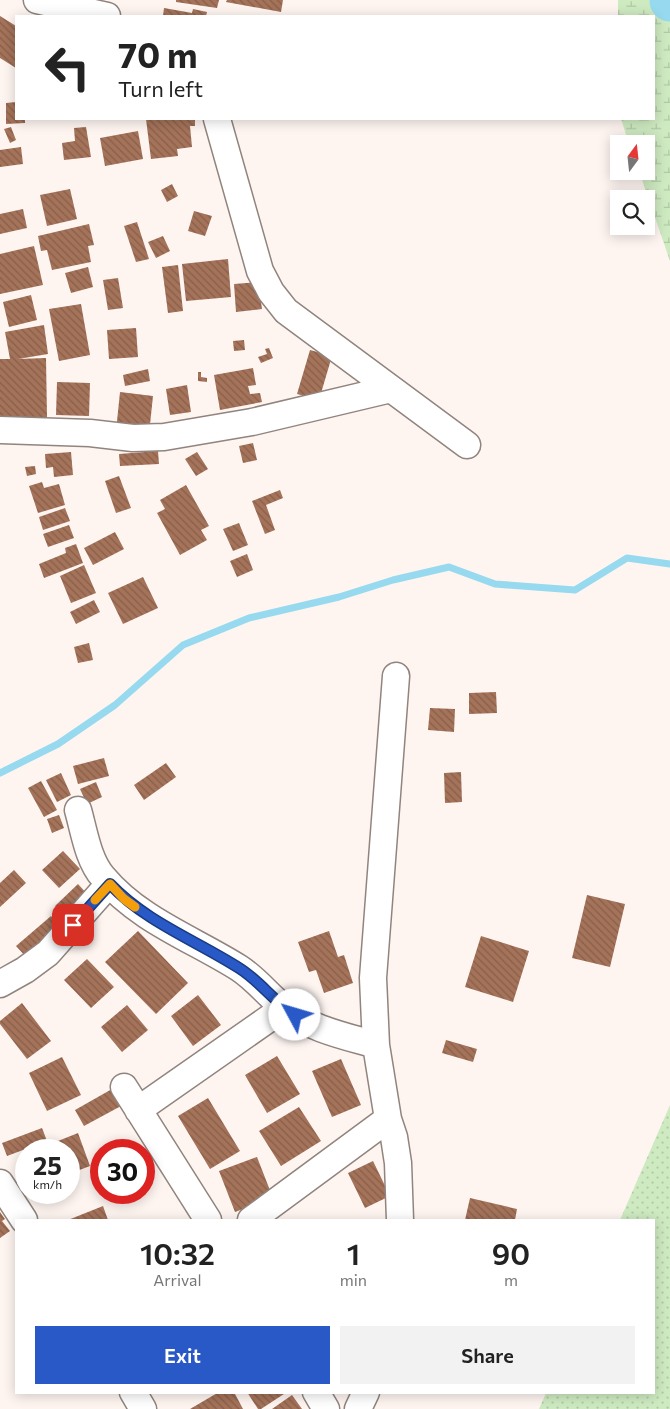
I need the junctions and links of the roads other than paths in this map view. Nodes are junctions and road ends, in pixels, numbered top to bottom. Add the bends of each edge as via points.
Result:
1 (37, 0) edge
2 (103, 15) edge
3 (217, 120) edge
4 (391, 389) junction
5 (0, 430) edge
6 (467, 445) dead end
7 (396, 676) dead end
8 (78, 810) dead end
9 (110, 884) junction
10 (0, 984) edge
11 (284, 1008) junction
12 (376, 1045) junction
13 (124, 1087) dead end
14 (138, 1110) junction
15 (388, 1119) junction
16 (0, 1184) edge
17 (23, 1219) edge
18 (207, 1219) edge
19 (252, 1219) edge
20 (400, 1219) edge
21 (134, 1394) edge
22 (317, 1394) edge
23 (365, 1394) edge
24 (143, 1409) edge
25 (326, 1409) edge
26 (358, 1409) edge

1 - 2 street
3 - 4 street via 260,271 271,292 286,310
4 - 5 street via 252,422 164,437
4 - 6 street
7 - 12 street via 373,978
8 - 9 street via 91,855
9 - 10 street via 48,953
9 - 11 street via 124,899 171,931 239,968
11 - 12 street via 305,1022
11 - 14 street
12 - 15 street
13 - 14 street
14 - 18 street
15 - 19 street
15 - 20 street via 398,1163
16 - 17 street
21 - 24 street
22 - 25 street
23 - 26 street

